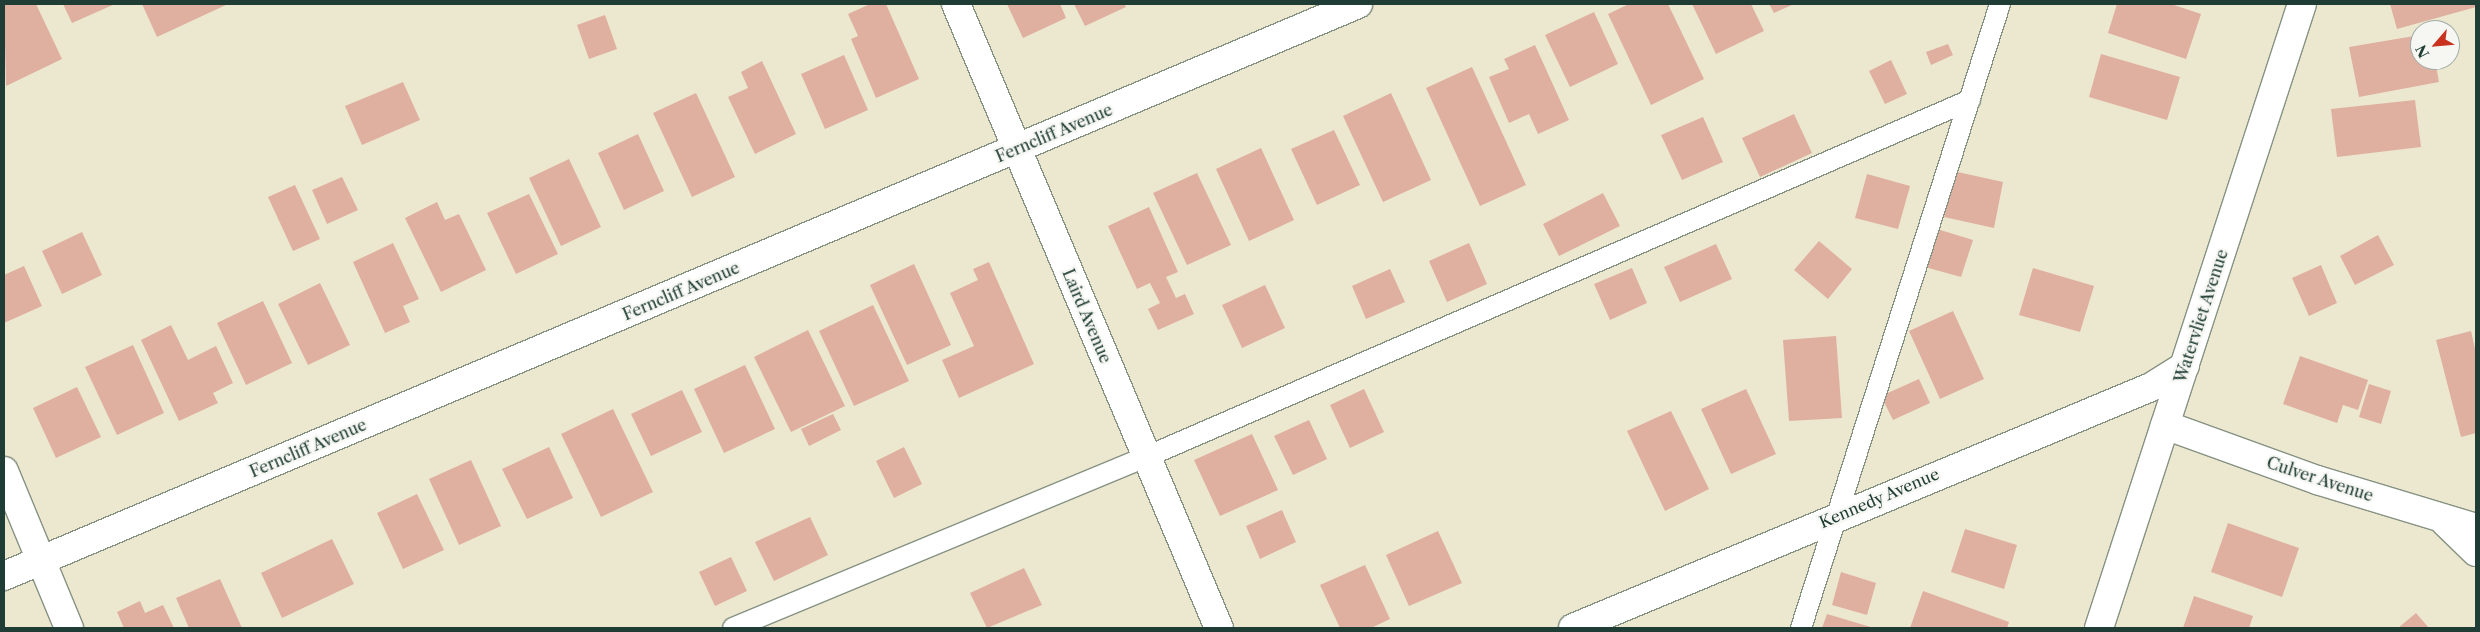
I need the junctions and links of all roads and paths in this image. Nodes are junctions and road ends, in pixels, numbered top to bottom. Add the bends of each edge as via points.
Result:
1 (956, 4) edge
2 (1358, 4) edge
3 (2000, 4) edge
4 (2302, 4) edge
5 (1970, 100) junction
6 (1018, 149) junction
7 (2185, 366) junction
8 (2165, 425) junction
9 (1146, 457) junction
10 (4, 471) edge
11 (1841, 515) junction
12 (2443, 520) junction
13 (2476, 528) edge
14 (2476, 552) edge
15 (41, 561) junction
16 (4, 576) edge
17 (68, 628) edge
18 (734, 628) edge
19 (1219, 628) edge
20 (1573, 628) edge
21 (1801, 628) edge
22 (2099, 628) edge

1 - 6 street, Laird Avenue
2 - 6 street, Ferncliff Avenue
3 - 5 lane
4 - 7 street, Watervliet Avenue
5 - 9 lane
5 - 11 lane
6 - 9 street, Laird Avenue
6 - 15 street, Ferncliff Avenue
7 - 8 street, Watervliet Avenue
7 - 11 street, Kennedy Avenue via 2151,387
8 - 12 street, Culver Avenue
8 - 22 street, Watervliet Avenue
9 - 18 lane
9 - 19 street, Laird Avenue
10 - 15 street
11 - 20 street, Kennedy Avenue
11 - 21 lane
12 - 13 street, Culver Avenue
12 - 14 street
15 - 16 street, Ferncliff Avenue
15 - 17 street

